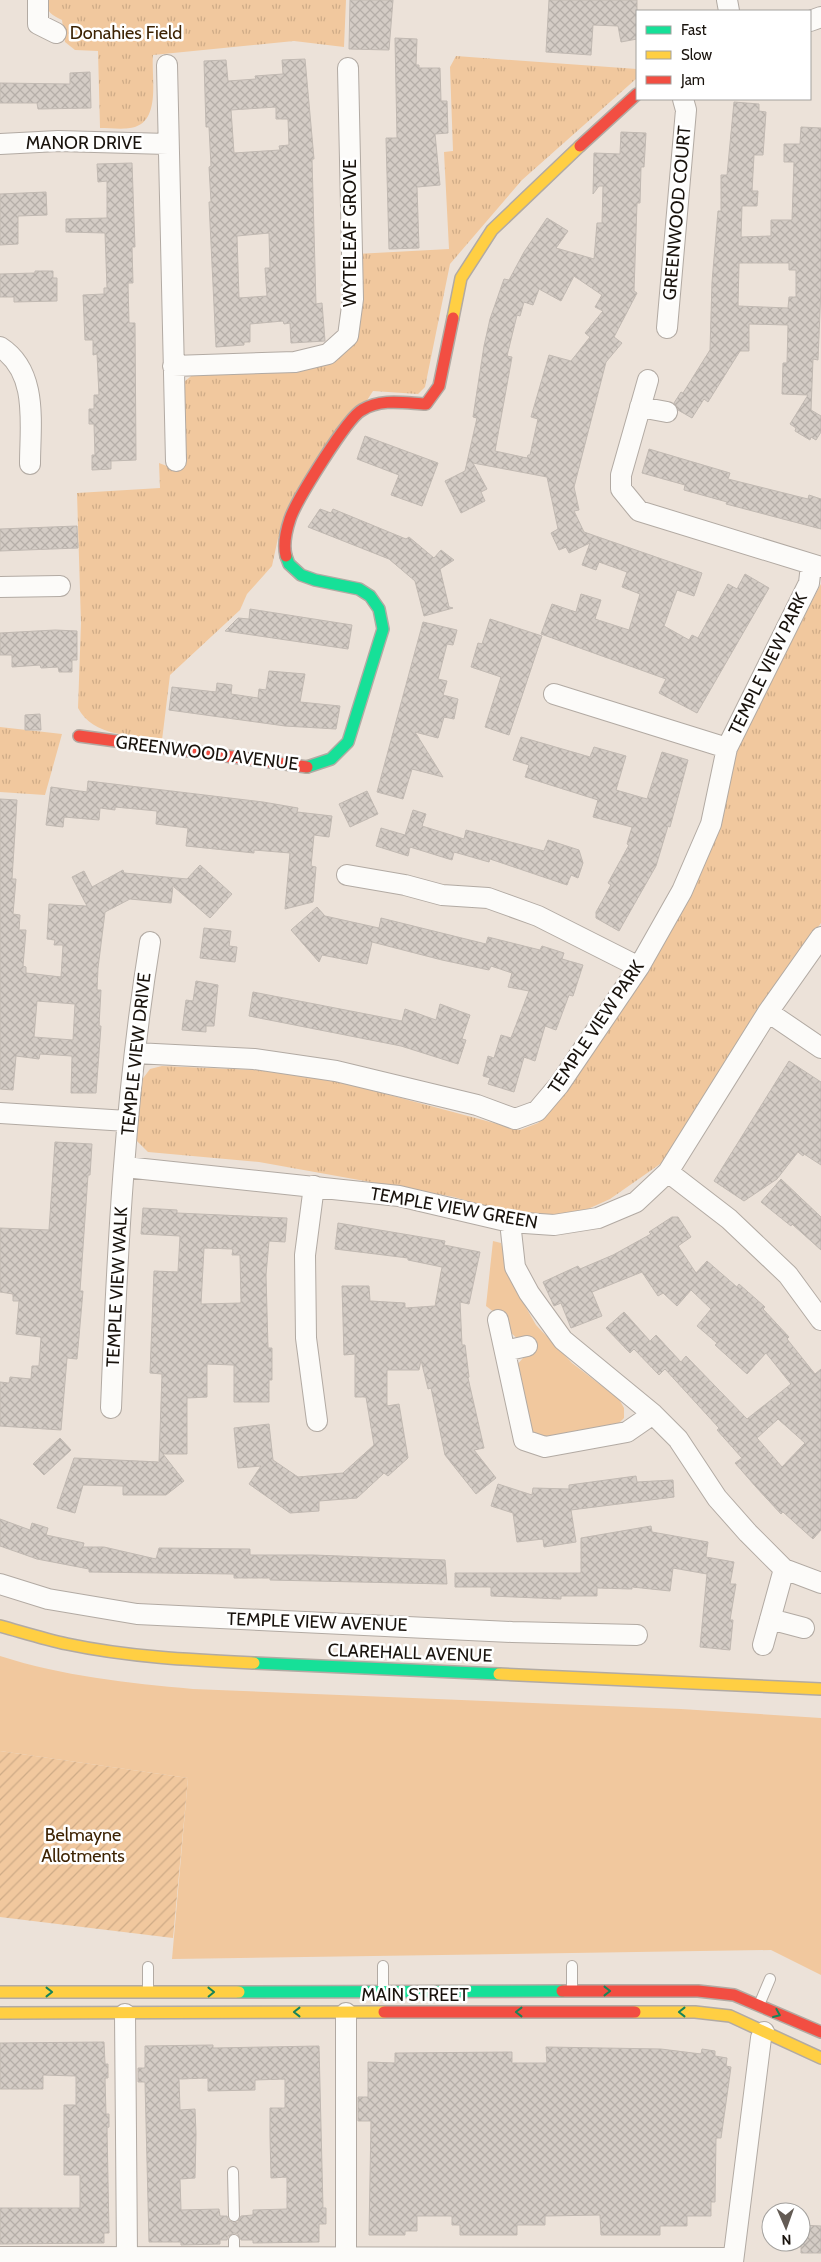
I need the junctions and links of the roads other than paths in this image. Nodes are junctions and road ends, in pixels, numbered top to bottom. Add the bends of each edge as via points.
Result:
1 (38, 0) edge
2 (56, 33) dead end
3 (166, 65) dead end
4 (348, 68) dead end
5 (636, 95) edge
6 (683, 100) edge
7 (0, 144) edge
8 (168, 144) junction
9 (667, 328) dead end
10 (0, 347) edge
11 (173, 366) junction
12 (648, 380) dead end
13 (640, 407) junction
14 (667, 412) dead end
15 (176, 461) dead end
16 (30, 464) dead end
17 (816, 566) edge
18 (60, 586) dead end
19 (0, 587) edge
20 (554, 694) dead end
21 (79, 736) dead end
22 (727, 748) junction
23 (347, 875) dead end
24 (821, 937) edge
25 (150, 942) dead end
26 (639, 967) junction
27 (768, 1012) junction
28 (821, 1048) edge
29 (135, 1053) junction
30 (0, 1112) edge
31 (127, 1121) junction
32 (125, 1167) junction
33 (668, 1172) junction
34 (314, 1186) junction
35 (510, 1222) junction
36 (498, 1320) dead end
37 (821, 1320) edge
38 (527, 1346) dead end
39 (505, 1351) junction
40 (111, 1408) dead end
41 (653, 1414) junction
42 (317, 1420) dead end
43 (784, 1569) junction
44 (821, 1583) edge
45 (0, 1584) edge
46 (770, 1619) junction
47 (0, 1626) edge
48 (804, 1628) dead end
49 (636, 1635) dead end
50 (763, 1645) dead end
51 (821, 1689) edge
52 (382, 1966) dead end
53 (572, 1966) dead end
54 (148, 1967) dead end
55 (770, 1979) dead end
56 (383, 1991) junction
57 (572, 1991) junction
58 (0, 1992) edge
59 (148, 1992) junction
60 (758, 2006) junction
61 (0, 2013) edge
62 (346, 2013) junction
63 (125, 2014) junction
64 (764, 2032) junction
65 (821, 2032) edge
66 (821, 2058) edge
67 (233, 2172) dead end
68 (234, 2216) dead end
69 (0, 2257) edge
70 (127, 2257) junction
71 (34, 2260) edge
72 (346, 2260) edge
73 (733, 2260) edge

1 - 2 street via 38,24
3 - 8 street
4 - 11 street, WYTELEAF GROVE via 353,299 348,336 328,354 296,362
5 - 21 street, GREENWOOD AVENUE via 492,230 461,278 438,386 426,404 375,403 357,412 292,513 284,553 288,564 313,580 368,593 377,601 382,615 383,629 348,742 331,759 310,767
6 - 9 street, GREENWOOD COURT via 686,110
7 - 8 street, MANOR DRIVE via 58,141
8 - 11 street
10 - 16 street via 15,361 25,378 30,397
11 - 15 street
12 - 13 street
13 - 14 street
13 - 17 street via 621,475 621,489 639,512
17 - 22 street, TEMPLE VIEW PARK
18 - 19 street
20 - 22 street
22 - 26 street, TEMPLE VIEW PARK via 711,824 682,891
23 - 26 street via 442,895 488,898 538,916
24 - 27 street, TEMPLE VIEW GREEN
25 - 29 street, TEMPLE VIEW DRIVE
26 - 29 street, TEMPLE VIEW PARK via 559,1085 537,1111 515,1119 477,1105 336,1071 254,1059
27 - 28 street
27 - 33 street, TEMPLE VIEW GREEN
29 - 31 street, TEMPLE VIEW DRIVE
30 - 31 street
31 - 32 street, TEMPLE VIEW DRIVE
32 - 34 street, TEMPLE VIEW GREEN
32 - 40 street, TEMPLE VIEW WALK via 116,1270
33 - 35 street, TEMPLE VIEW GREEN via 636,1202 598,1218 554,1225
33 - 37 street via 728,1219 788,1275
34 - 35 street, TEMPLE VIEW GREEN via 399,1196
34 - 42 street via 305,1255 306,1338
35 - 41 street via 516,1266 529,1293 563,1340
36 - 39 street
38 - 39 street
39 - 41 street via 524,1440 545,1447 627,1432
41 - 43 street via 678,1439 717,1498
43 - 44 street
43 - 46 street
45 - 49 street, TEMPLE VIEW AVENUE via 48,1599 138,1614
46 - 48 street
46 - 50 street
47 - 51 street, CLAREHALL AVENUE via 66,1644 188,1660
52 - 56 lane
53 - 57 lane
54 - 59 lane
55 - 60 lane
56 - 57 street, MAIN STREET
59 -> 56 street, MAIN STREET
57 -> 60 street, MAIN STREET via 698,1991 734,1995
58 -> 59 street, MAIN STREET
60 -> 65 street, MAIN STREET
61 - 63 street, MAIN STREET
62 -> 63 street, MAIN STREET
64 -> 62 street, MAIN STREET via 730,2016 695,2012
62 - 72 street
63 - 70 street
64 - 66 street, MAIN STREET
64 - 73 street
67 - 68 lane
69 - 71 street
70 - 71 street
70 - 72 street via 234,2249
72 - 73 street

